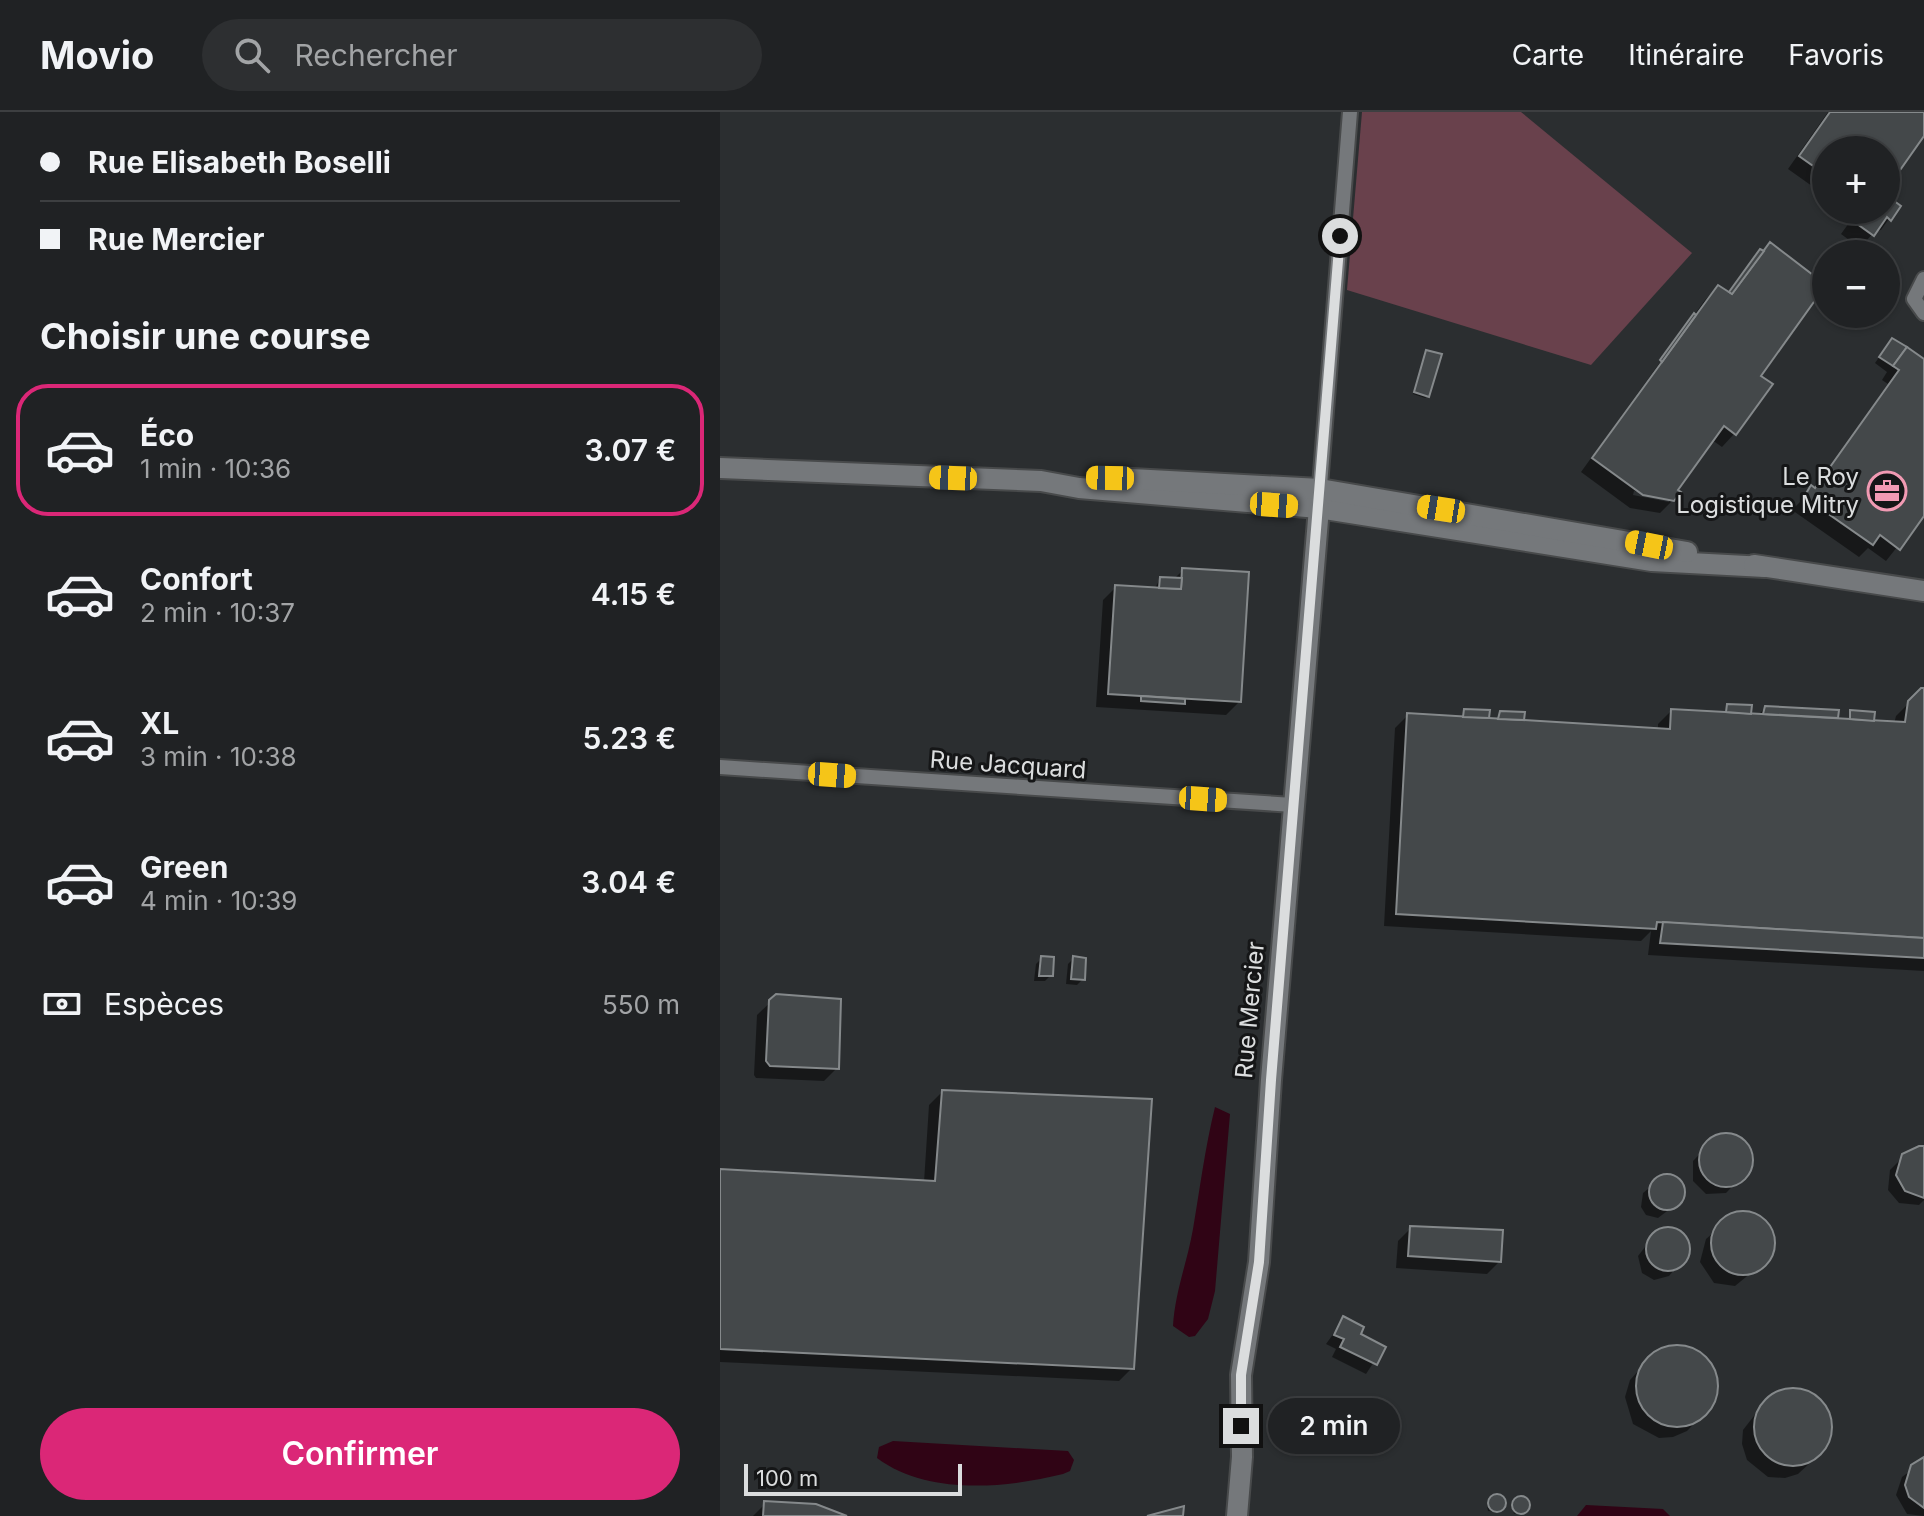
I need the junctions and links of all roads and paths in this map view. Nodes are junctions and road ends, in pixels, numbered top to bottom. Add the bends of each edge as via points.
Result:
1 (1350, 112) edge
2 (1924, 279) edge
3 (1924, 313) edge
4 (720, 468) edge
5 (1319, 498) junction
6 (1924, 591) edge
7 (720, 767) edge
8 (1293, 805) junction
9 (1237, 1516) edge

1 - 5 street
2 - 3 street via 1914,299
4 - 5 main road via 1041,481 1133,478
5 - 6 main road via 1562,528
5 - 8 main road, Rue Mercier
7 - 8 street, Rue Jacquard
8 - 9 main road, Rue Mercier via 1259,1262 1240,1395

